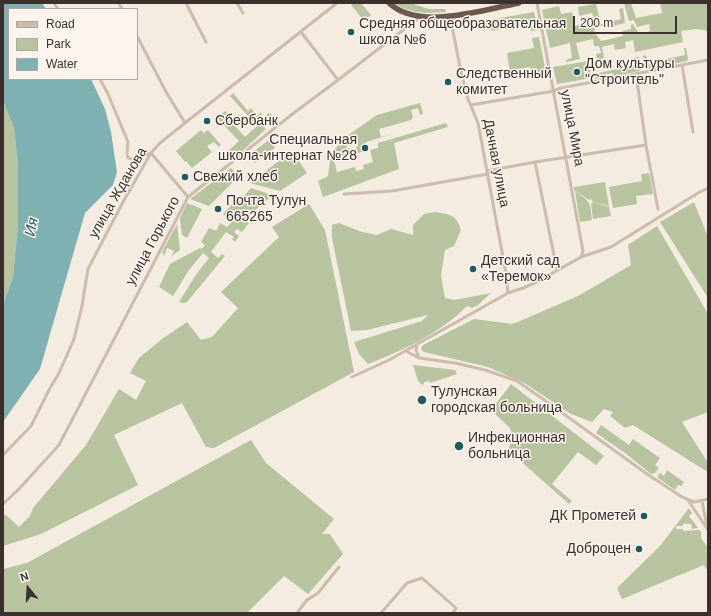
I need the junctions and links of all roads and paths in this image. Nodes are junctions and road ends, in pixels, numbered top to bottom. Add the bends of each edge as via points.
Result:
1 (186, 3) edge
2 (237, 3) edge
3 (337, 3) edge
4 (388, 3) edge
5 (518, 3) edge
6 (537, 3) edge
7 (243, 13) dead end
8 (450, 16) junction
9 (420, 17) junction
10 (301, 32) junction
11 (138, 38) edge
12 (206, 42) dead end
13 (708, 60) edge
14 (682, 65) junction
15 (636, 74) junction
16 (101, 80) edge
17 (338, 80) junction
18 (554, 92) junction
19 (471, 105) junction
20 (185, 123) junction
21 (693, 132) dead end
22 (646, 144) junction
23 (151, 153) junction
24 (566, 157) junction
25 (535, 162) junction
26 (488, 172) junction
27 (708, 188) edge
28 (344, 194) dead end
29 (188, 197) junction
30 (658, 209) dead end
31 (581, 257) junction
32 (557, 270) junction
33 (508, 293) junction
34 (418, 344) junction
35 (406, 351) junction
36 (419, 358) junction
37 (352, 377) dead end
38 (3, 455) edge
39 (687, 499) junction
40 (708, 499) edge
41 (702, 501) junction
42 (3, 504) edge
43 (708, 529) edge
44 (340, 567) dead end
45 (297, 613) edge
46 (381, 613) edge
47 (453, 613) edge

1 - 12 street
2 - 7 street
3 - 10 street, улица Жданова
4 - 9 highway via 401,12
5 - 8 highway
6 - 18 street, улица Мира
8 - 9 highway
8 - 19 street, Дачная улица via 461,72
9 - 17 street, улица Горького
10 - 17 street
10 - 20 street, улица Жданова
11 - 20 street
13 - 14 street
14 - 15 street
14 - 21 street
15 - 18 street via 561,88
15 - 22 street
16 - 23 street via 128,142 128,158
17 - 29 street, улица Горького
18 - 19 street
18 - 24 street, улица Мира
19 - 26 street, Дачная улица via 478,123
20 - 23 street, улица Жданова
22 - 24 street
22 - 30 street
23 - 29 street
23 - 38 street, улица Жданова via 88,269 74,339 59,373 32,426
24 - 25 street
24 - 31 street, улица Мира via 583,250
25 - 26 street
25 - 32 street
26 - 28 street via 392,191
26 - 33 street, Дачная улица
27 - 31 street via 611,247
29 - 42 street, улица Горького via 59,445
31 - 32 street
32 - 33 street via 537,282
33 - 34 street
34 - 35 street
34 - 36 street via 416,350
35 - 36 street
35 - 37 street
36 - 39 street via 485,370 517,381 647,474
39 - 41 street via 694,502
39 - 43 street
40 - 41 street
41 - 43 street
44 - 45 street
46 - 47 street via 407,583 422,578 456,608

